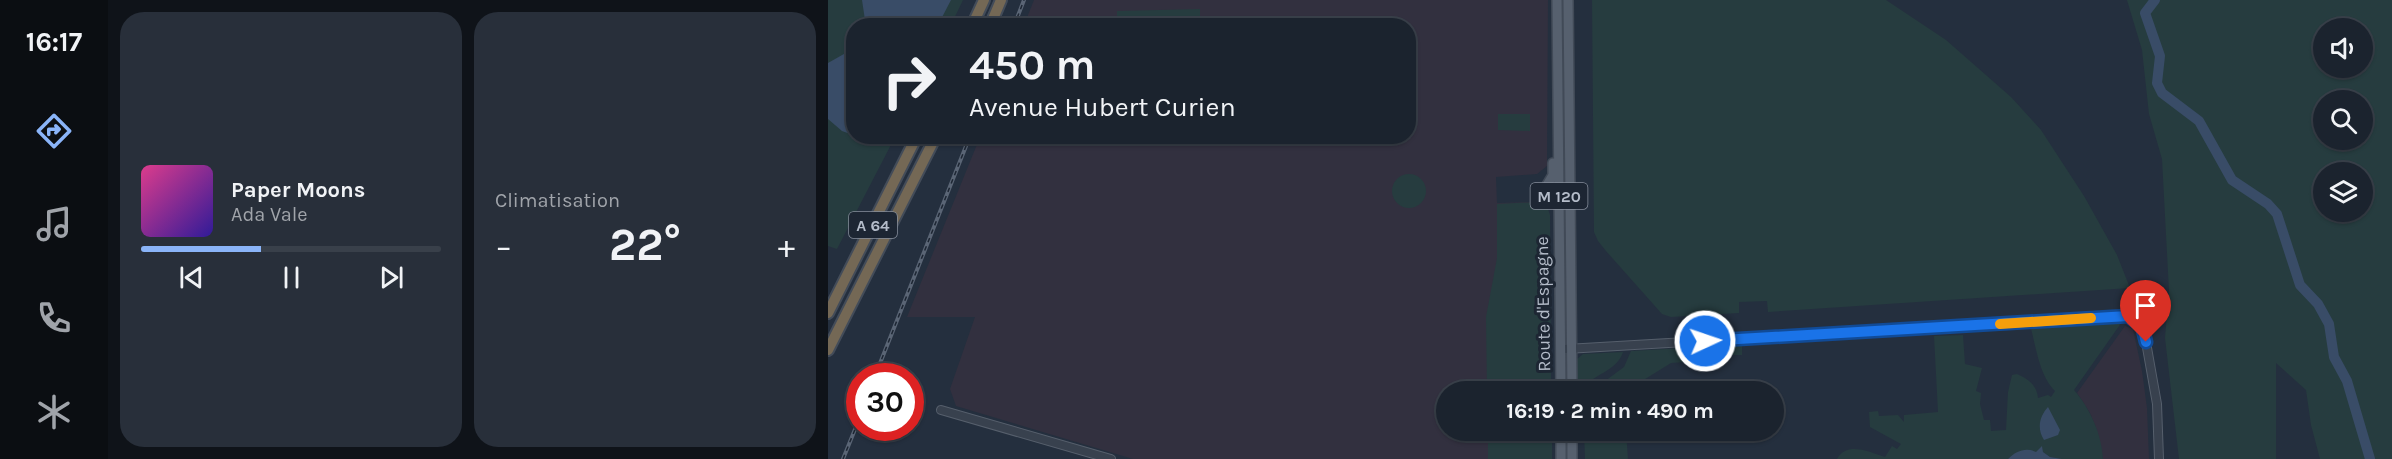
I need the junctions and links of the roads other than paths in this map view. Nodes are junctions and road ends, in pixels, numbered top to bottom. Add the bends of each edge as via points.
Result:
1 (984, 0) edge
2 (1001, 0) edge
3 (1557, 0) edge
4 (1568, 0) edge
5 (976, 18) edge
6 (993, 18) edge
7 (1558, 119) junction
8 (913, 144) edge
9 (932, 144) edge
10 (1547, 185) dead end
11 (828, 314) edge
12 (1560, 349) junction
13 (1571, 349) junction
14 (828, 350) edge
15 (1561, 381) edge
16 (1572, 381) edge
17 (941, 410) dead end
18 (1561, 441) edge
19 (1572, 441) edge
20 (1111, 459) edge
21 (1561, 459) edge
22 (1572, 459) edge
23 (2159, 459) edge

1 - 5 highway
2 - 6 highway
3 - 7 main road, Route d'Espagne / M 120
4 - 13 main road, Route d'Espagne / M 120
7 - 10 main road via 1553,175
7 - 12 main road, Route d'Espagne / M 120
8 - 11 highway, A 64
9 - 14 highway, A 64
12 - 13 street
12 - 15 main road, Route d'Espagne / M 120
13 - 16 main road, Route d'Espagne / M 120
13 - 23 street via 2128,316 2142,326 2146,342 2157,404
17 - 20 street
18 - 21 main road
19 - 22 main road

